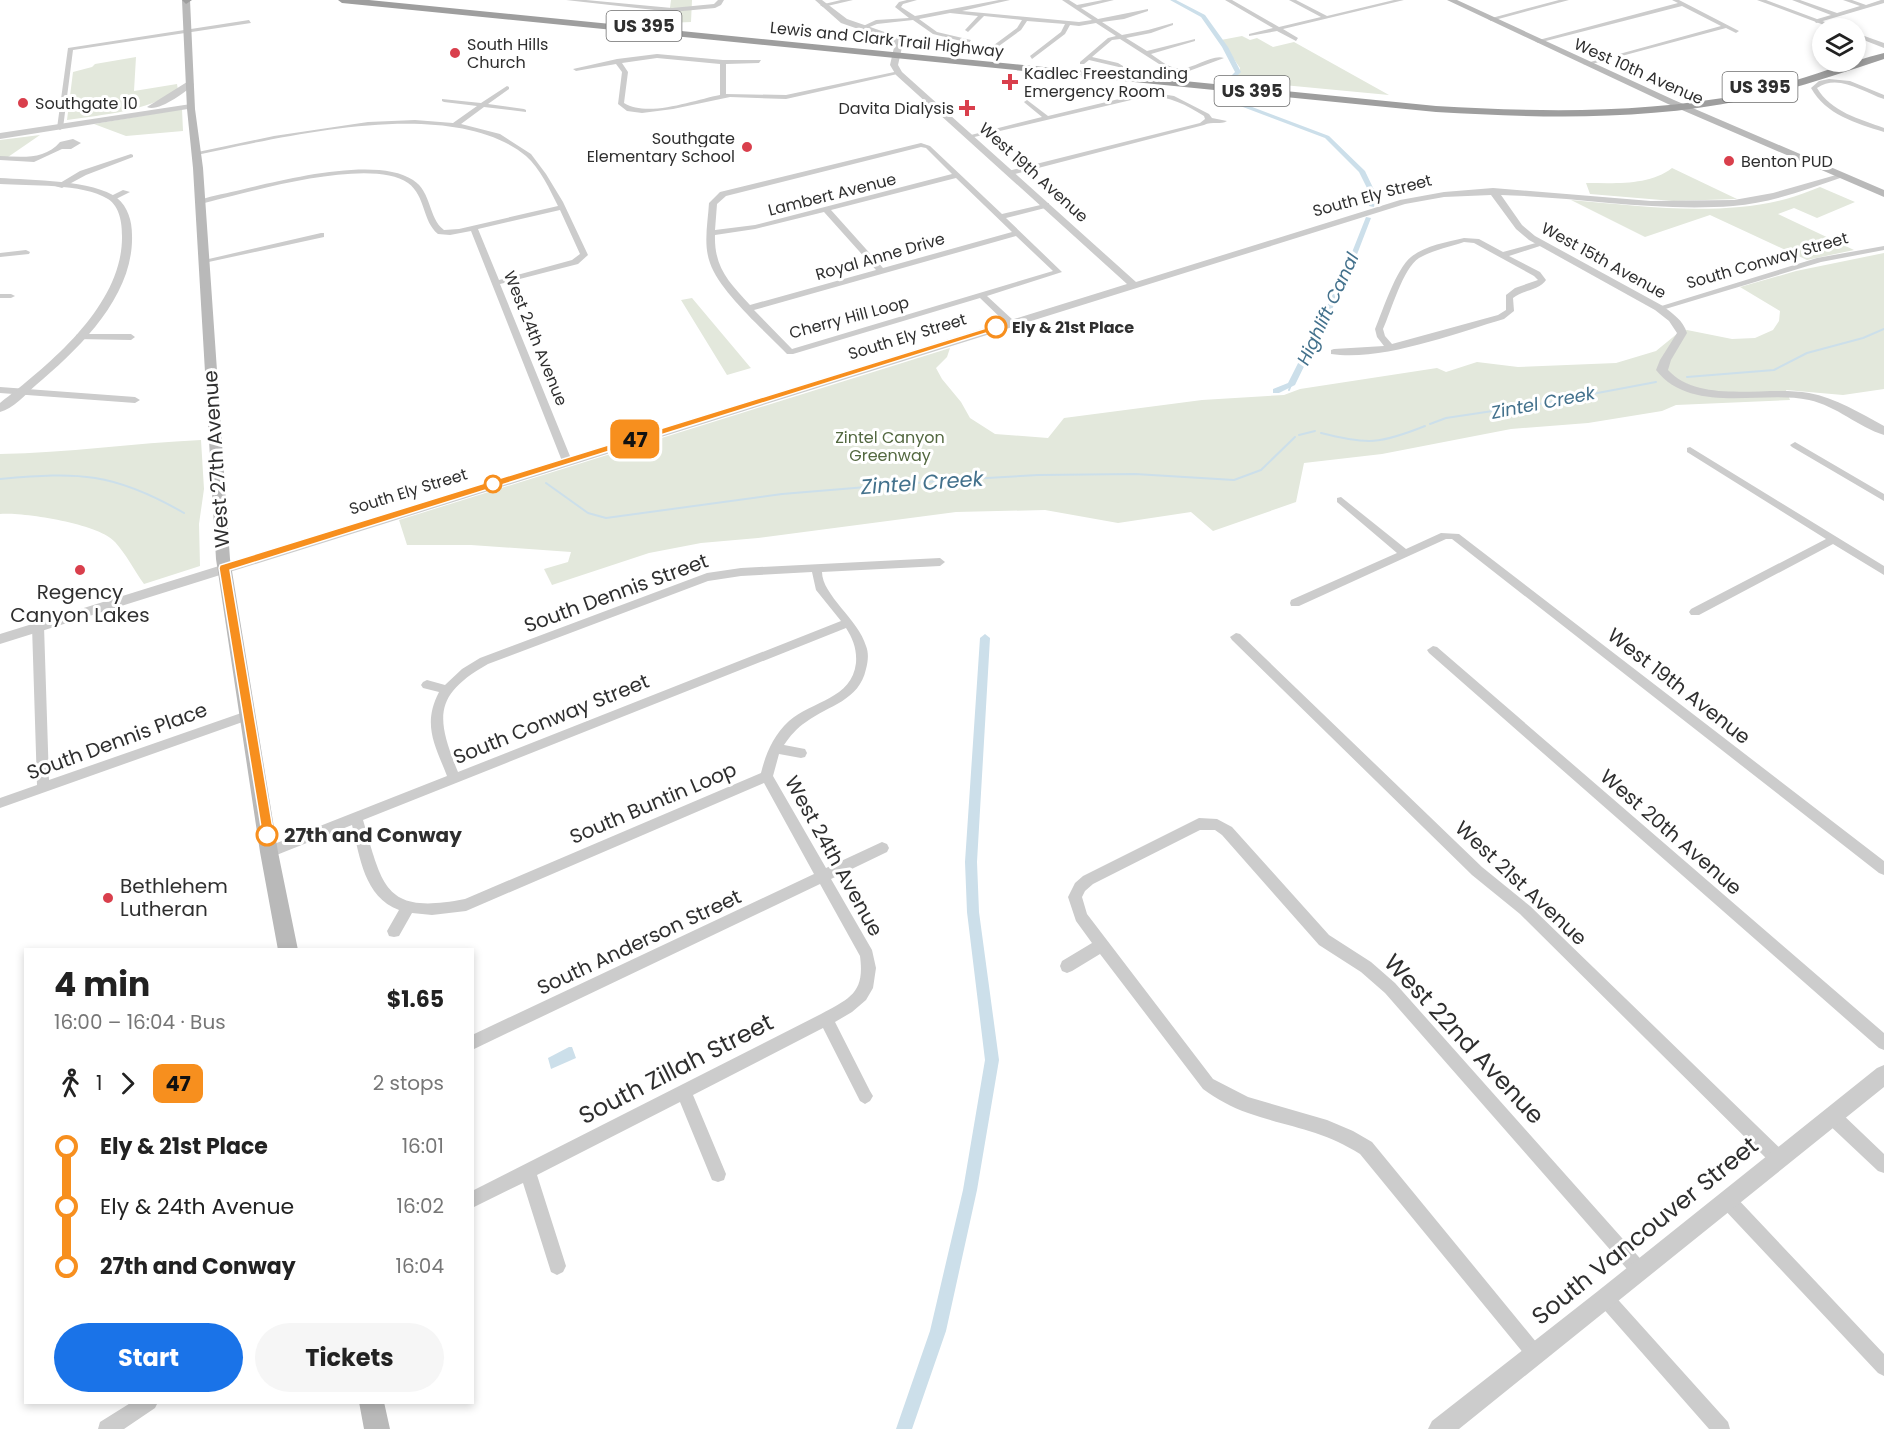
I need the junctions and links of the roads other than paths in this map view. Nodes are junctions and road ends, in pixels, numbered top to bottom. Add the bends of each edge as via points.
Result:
1 (187, 0) edge
2 (342, 0) edge
3 (391, 0) edge
4 (570, 0) edge
5 (640, 0) edge
6 (850, 0) edge
7 (914, 0) edge
8 (1007, 0) edge
9 (1065, 0) edge
10 (1111, 0) edge
11 (1228, 0) edge
12 (1292, 0) edge
13 (1357, 0) edge
14 (1401, 0) edge
15 (1451, 0) edge
16 (1566, 0) edge
17 (1674, 0) edge
18 (1760, 0) edge
19 (1795, 0) edge
20 (1846, 0) edge
21 (1884, 1) edge
22 (720, 2) edge
23 (820, 2) edge
24 (1682, 4) junction
25 (633, 6) junction
26 (1865, 6) junction
27 (1076, 7) junction
28 (1371, 7) junction
29 (1146, 10) dead end
30 (948, 11) junction
31 (982, 15) junction
32 (1837, 15) junction
33 (1325, 17) junction
34 (1826, 18) edge
35 (914, 19) junction
36 (1024, 19) junction
37 (1491, 19) junction
38 (1812, 20) edge
39 (249, 22) dead end
40 (1099, 22) junction
41 (1068, 23) junction
42 (1171, 24) dead end
43 (1726, 26) junction
44 (862, 28) junction
45 (1277, 28) junction
46 (968, 30) dead end
47 (1736, 31) dead end
48 (188, 32) junction
49 (1251, 34) dead end
50 (1122, 37) junction
51 (1296, 39) dead end
52 (1193, 40) dead end
53 (1866, 40) edge
54 (969, 41) dead end
55 (1538, 41) junction
56 (1884, 48) edge
57 (992, 49) dead end
58 (896, 53) junction
59 (1146, 53) junction
60 (1866, 55) edge
61 (1884, 56) edge
62 (1032, 57) dead end
63 (1088, 58) junction
64 (1221, 58) dead end
65 (617, 61) junction
66 (759, 61) dead end
67 (723, 62) junction
68 (1082, 63) dead end
69 (1586, 64) junction
70 (1121, 68) dead end
71 (576, 69) dead end
72 (1812, 72) edge
73 (900, 74) junction
74 (190, 84) junction
75 (507, 88) dead end
76 (723, 96) junction
77 (1884, 97) edge
78 (444, 100) dead end
79 (1027, 102) dead end
80 (190, 104) junction
81 (1676, 104) junction
82 (483, 105) junction
83 (524, 111) dead end
84 (127, 113) junction
85 (1047, 117) junction
86 (1209, 120) junction
87 (1224, 121) dead end
88 (60, 126) junction
89 (453, 126) junction
90 (1884, 130) edge
91 (0, 134) edge
92 (970, 136) junction
93 (60, 148) dead end
94 (196, 153) junction
95 (131, 156) dead end
96 (0, 158) edge
97 (1011, 173) junction
98 (958, 175) junction
99 (1840, 175) junction
100 (0, 181) edge
101 (59, 186) junction
102 (1493, 191) junction
103 (126, 192) dead end
104 (1884, 194) edge
105 (111, 198) junction
106 (200, 202) junction
107 (1046, 205) junction
108 (561, 208) junction
109 (826, 209) junction
110 (1001, 216) junction
111 (474, 228) junction
112 (711, 233) junction
113 (1018, 233) junction
114 (321, 235) dead end
115 (1540, 243) junction
116 (1884, 248) edge
117 (26, 252) dead end
118 (0, 255) edge
119 (1503, 255) junction
120 (204, 261) junction
121 (880, 271) junction
122 (495, 283) junction
123 (1134, 285) junction
124 (982, 295) junction
125 (0, 296) edge
126 (11, 296) dead end
127 (750, 308) junction
128 (1659, 308) junction
129 (1011, 323) junction
130 (79, 337) junction
131 (131, 337) dead end
132 (1389, 346) junction
133 (1334, 352) dead end
134 (0, 390) edge
135 (22, 392) junction
136 (135, 400) dead end
137 (0, 409) edge
138 (1884, 431) edge
139 (1795, 445) dead end
140 (1690, 450) dead end
141 (567, 461) junction
142 (1884, 498) edge
143 (1341, 500) dead end
144 (1833, 540) junction
145 (1404, 553) junction
146 (940, 562) dead end
147 (224, 568) junction
148 (817, 568) junction
149 (1884, 571) edge
150 (1295, 603) dead end
151 (1695, 612) dead end
152 (847, 623) junction
153 (39, 626) junction
154 (1236, 637) dead end
155 (0, 639) edge
156 (1433, 650) dead end
157 (427, 685) dead end
158 (447, 690) junction
159 (247, 716) junction
160 (774, 748) junction
161 (801, 753) dead end
162 (767, 776) junction
163 (454, 779) junction
164 (43, 788) junction
165 (0, 803) edge
166 (356, 817) junction
167 (882, 848) dead end
168 (269, 852) junction
169 (1884, 869) edge
170 (822, 876) junction
171 (409, 906) junction
172 (394, 932) dead end
173 (1102, 945) junction
174 (288, 948) edge
175 (867, 955) joint
176 (1068, 966) dead end
177 (826, 1019) junction
178 (474, 1042) edge
179 (1884, 1043) edge
180 (1884, 1075) edge
181 (684, 1092) junction
182 (865, 1096) dead end
183 (1833, 1117) junction
184 (1779, 1159) junction
185 (1884, 1165) edge
186 (528, 1172) junction
187 (718, 1174) dead end
188 (474, 1199) edge
189 (1728, 1200) junction
190 (557, 1266) dead end
191 (1640, 1271) junction
192 (1606, 1299) junction
193 (1535, 1354) junction
194 (1884, 1367) edge
195 (146, 1404) edge
196 (372, 1404) edge
197 (107, 1429) edge
198 (377, 1429) edge
199 (1440, 1429) edge
200 (1721, 1429) edge

1 - 48 main road, West 27th Avenue
2 - 58 highway, Lewis and Clark Trail Highway / US 395
3 - 58 highway, Lewis and Clark Trail Highway / US 395
4 - 25 street
5 - 25 street
6 - 23 street
7 - 35 street via 897,5
8 - 30 street
9 - 27 street
10 - 27 street
11 - 45 street
12 - 33 street
13 - 28 street
14 - 28 street
15 - 37 main road, West 10th Avenue
16 - 37 street
17 - 24 street
18 - 38 street
19 - 32 street
20 - 26 street
21 - 26 street
22 - 25 street via 684,10
23 - 44 street via 844,21
24 - 43 street
24 - 55 street
26 - 32 street
27 - 40 street
28 - 33 street
29 - 40 street
30 - 31 street
30 - 35 street
31 - 36 street
31 - 46 street
32 - 34 street
33 - 45 street
35 - 44 street via 876,22
35 - 54 street via 934,33
36 - 41 street
36 - 57 street via 1019,29
37 - 55 main road, West 10th Avenue
39 - 48 street
40 - 41 street
40 - 50 street
41 - 62 street via 1063,33
42 - 50 street
43 - 47 street
43 - 69 street
44 - 58 street via 896,39
45 - 49 street
45 - 51 street
48 - 74 main road, West 27th Avenue
48 - 88 street via 70,49
50 - 59 street
50 - 63 street via 1110,39
52 - 59 street
53 - 56 street
55 - 69 main road, West 10th Avenue
56 - 60 highway
58 - 73 street via 894,64
58 - 81 highway, Lewis and Clark Trail Highway / US 395 via 1470,111 1572,113
59 - 64 street via 1177,70
61 - 81 highway, US 395 via 1766,92
63 - 68 street
63 - 70 street
65 - 67 street via 657,56
65 - 71 street
65 - 76 street via 625,72 621,104 627,112 652,111
66 - 67 street
67 - 76 street
69 - 81 main road, West 10th Avenue
72 - 81 highway, US 395
73 - 76 street via 778,98
73 - 92 street, West 19th Avenue
74 - 80 main road, West 27th Avenue
74 - 84 street via 162,102
75 - 82 street
77 - 90 street via 1839,80 1817,85 1815,91 1831,107
78 - 82 street
79 - 85 street
80 - 84 street
80 - 88 street
80 - 94 main road, West 27th Avenue
81 - 99 main road, West 10th Avenue
82 - 83 street
82 - 89 street
84 - 88 street
85 - 86 street via 1162,94 1173,96 1207,115
85 - 92 street
86 - 87 street
86 - 97 street
88 - 91 street
89 - 94 street via 410,122 355,124
89 - 108 street via 492,135 523,151 542,170
92 - 97 street, West 19th Avenue
93 - 96 street via 34,160
94 - 106 main road, West 27th Avenue
95 - 101 street
97 - 107 street, West 19th Avenue
98 - 109 street, Lambert Avenue
98 - 110 street, Cherry Hill Loop
98 - 112 street, Cherry Hill Loop via 928,147 916,146 723,194 713,203
99 - 102 street, South Ely Street via 1774,196 1713,204
99 - 104 main road, West 10th Avenue
100 - 101 street
101 - 105 street
102 - 115 street, West 15th Avenue via 1519,227
102 - 123 street, South Ely Street via 1403,202
103 - 105 street
105 - 130 street via 125,216 127,255 117,287
106 - 111 street via 321,176 351,172 394,175 419,188 436,228 443,233
106 - 120 main road, West 27th Avenue
107 - 110 street
107 - 123 street, West 19th Avenue
108 - 111 street
108 - 122 street via 583,252 581,259
109 - 112 street, Lambert Avenue via 755,227
109 - 121 street
110 - 113 street, Cherry Hill Loop
111 - 122 street, West 24th Avenue
112 - 127 street, Cherry Hill Loop via 716,269
113 - 121 street, Royal Anne Drive
113 - 124 street, Cherry Hill Loop via 1058,272
114 - 120 street
115 - 119 street
115 - 128 street, West 15th Avenue
116 - 128 street, South Conway Street via 1820,260
117 - 118 street
119 - 132 street via 1473,240 1430,250 1409,262 1378,329
119 - 132 street via 1542,280 1510,295 1511,308 1504,315
120 - 147 main road, West 27th Avenue
121 - 127 street, Royal Anne Drive
122 - 141 street, West 24th Avenue
123 - 129 street, South Ely Street
124 - 127 street, Cherry Hill Loop via 790,352
124 - 129 street
125 - 126 street
128 - 138 street, West 15th Avenue via 1674,319 1682,332 1662,370 1676,384 1708,391 1810,396
129 - 141 street, South Ely Street
130 - 131 street
130 - 135 street
132 - 133 street
134 - 135 street
135 - 136 street
135 - 137 street
139 - 142 street
140 - 144 street
141 - 147 street, South Ely Street
143 - 145 street
144 - 149 street
144 - 151 street
145 - 150 street
145 - 169 street, West 19th Avenue via 1450,534
146 - 148 street, South Dennis Street
147 - 153 street, South Ely Street
147 - 159 main road, West 27th Avenue
148 - 152 street, South Buntin Loop via 820,587
148 - 158 street, South Dennis Street via 707,577 484,661
152 - 160 street, South Buntin Loop via 862,652 855,683 837,701 795,723
152 - 163 street, South Conway Street
153 - 155 street, South Ely Street
153 - 164 street
154 - 184 street, West 21st Avenue via 1477,871 1525,910
156 - 179 street, West 20th Avenue
157 - 158 street
158 - 163 street, South Dennis Street via 436,725
159 - 164 street, South Dennis Place
159 - 168 main road, West 27th Avenue
160 - 161 street
160 - 162 street, South Buntin Loop
162 - 170 street, West 24th Avenue
162 - 171 street, South Buntin Loop via 466,905 446,910
163 - 166 street, South Conway Street
164 - 165 street, South Dennis Place
166 - 168 street, South Conway Street
166 - 171 street, South Buntin Loop via 381,891
167 - 170 street, South Anderson Street
168 - 174 main road, West 27th Avenue
170 - 175 street, West 24th Avenue
170 - 178 street, South Anderson Street
171 - 172 street
173 - 176 street
173 - 191 street, West 22nd Avenue via 1081,917 1075,897 1080,887 1193,826 1217,825 1232,836 1324,940 1390,988
173 - 193 street via 1208,1084 1237,1103 1333,1128 1366,1148
175 - 177 street, South Zillah Street via 870,970 864,993
177 - 181 street, South Zillah Street
177 - 182 street
180 - 183 street, South Vancouver Street
181 - 186 street, South Zillah Street
181 - 187 street
183 - 184 street, South Vancouver Street
183 - 185 street
184 - 189 street, South Vancouver Street
186 - 188 street, South Zillah Street
186 - 190 street
189 - 191 street, South Vancouver Street
189 - 194 street
191 - 192 street, South Vancouver Street
192 - 193 street, South Vancouver Street
192 - 200 street
193 - 199 street, South Vancouver Street
195 - 197 street
196 - 198 main road

